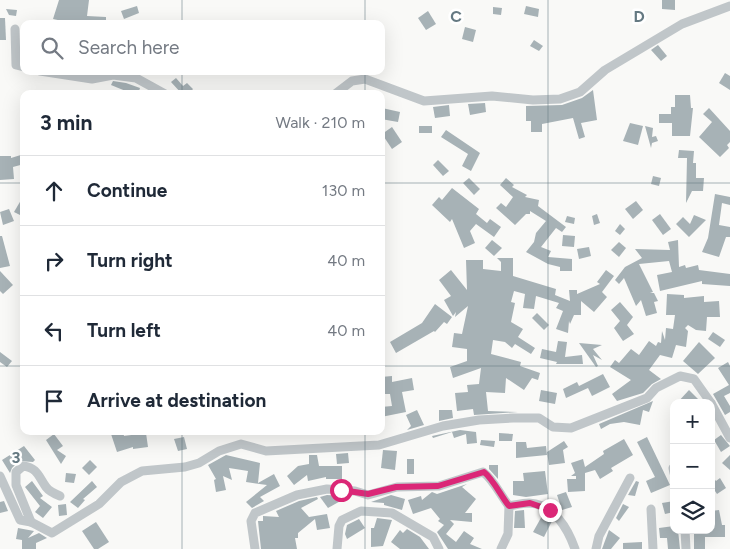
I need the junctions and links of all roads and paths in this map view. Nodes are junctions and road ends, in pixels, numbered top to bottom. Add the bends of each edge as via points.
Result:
1 (730, 6) edge
2 (15, 29) dead end
3 (20, 66) edge
4 (63, 75) edge
5 (113, 75) edge
6 (113, 75) edge
7 (158, 90) edge
8 (340, 90) edge
9 (708, 399) edge
10 (715, 410) edge
11 (730, 438) edge
12 (0, 476) edge
13 (630, 478) dead end
14 (60, 496) dead end
15 (509, 506) junction
16 (651, 509) dead end
17 (31, 522) junction
18 (685, 534) edge
19 (255, 549) edge
20 (338, 549) edge
21 (439, 549) edge
22 (501, 549) edge
23 (575, 549) edge
24 (596, 549) edge
25 (653, 549) edge
26 (686, 549) edge

1 - 8 street via 682,24 605,70 580,92 560,99 492,96 424,101 365,79 352,81
2 - 3 street via 16,65
4 - 6 street via 92,80
5 - 7 street via 136,78
9 - 17 street via 694,379 680,376 656,388 647,398 571,428 552,426 539,418 513,418 443,426 379,445 266,452 241,444 185,467 142,471 121,482 99,504 52,533
10 - 11 street
12 - 17 street via 14,512 20,520
13 - 24 street via 599,536
14 - 17 street via 47,488 39,473 32,468 23,466 16,472 16,484
15 - 19 street via 484,472 438,486 396,487 368,494 327,489 296,495 255,513 251,521
15 - 22 street via 508,534
15 - 23 street via 530,503 550,510 568,529
16 - 25 street
18 - 26 street
20 - 21 street via 342,520 361,511 392,513 433,537

